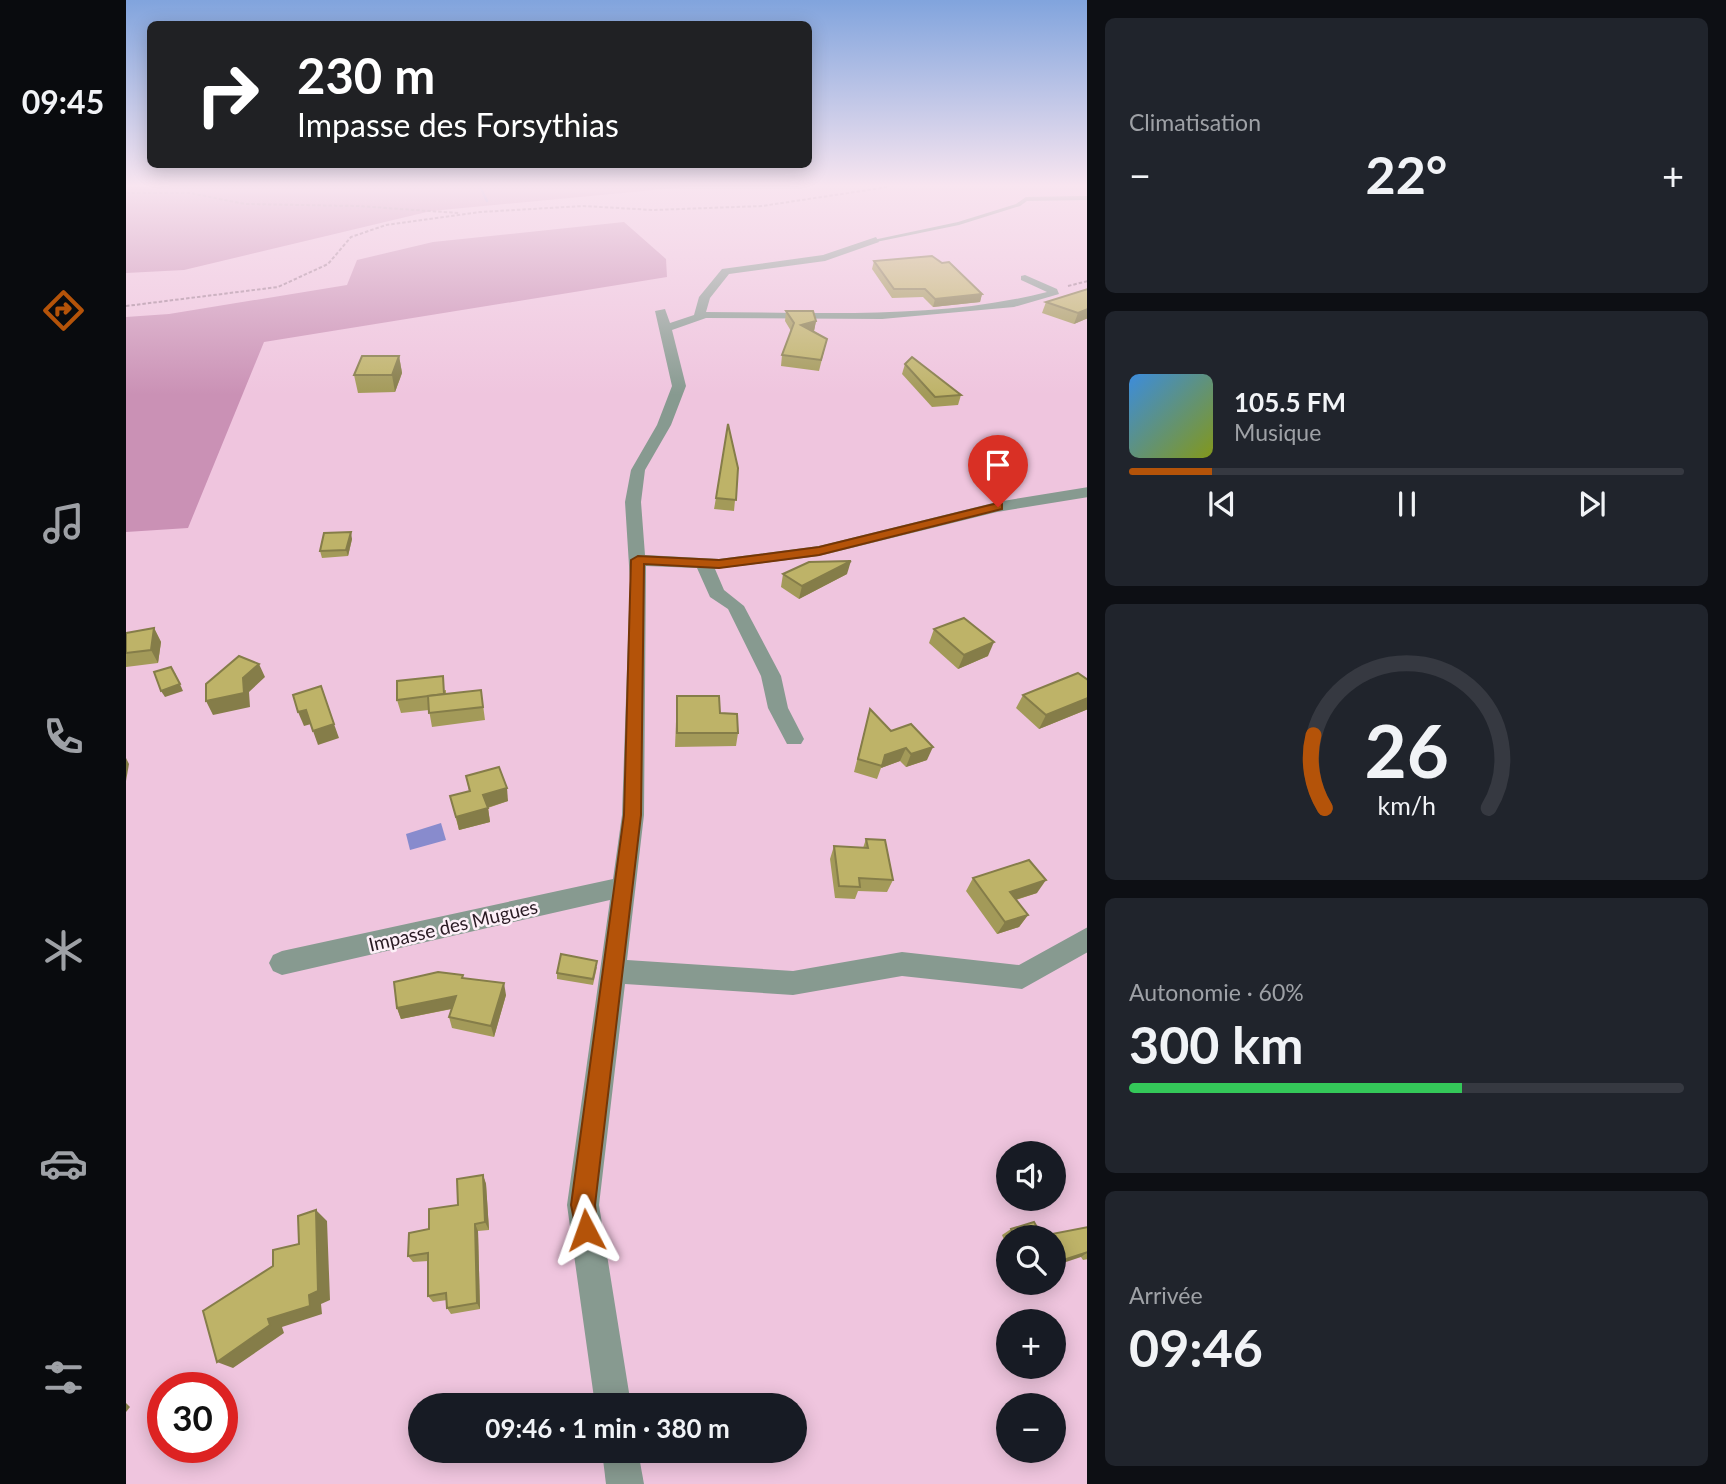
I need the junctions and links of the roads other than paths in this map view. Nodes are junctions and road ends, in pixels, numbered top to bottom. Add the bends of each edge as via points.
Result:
1 (829, 256) edge
2 (1024, 278) dead end
3 (699, 316) junction
4 (1087, 492) edge
5 (638, 560) junction
6 (704, 564) junction
7 (794, 739) dead end
8 (623, 887) junction
9 (1087, 938) edge
10 (282, 962) dead end
11 (612, 971) junction
12 (611, 1393) edge
13 (622, 1463) edge
14 (625, 1484) edge

1 - 3 street via 726,271 705,297
2 - 3 street via 1053,295 1014,304 881,316
3 - 5 street via 664,320 679,386 664,425 638,470 633,502
4 - 6 street via 998,507 819,551
5 - 6 street
5 - 8 street via 633,815
6 - 7 street via 716,593 735,606 771,676 778,708
8 - 10 street, Impasse des Mugues
8 - 11 street
9 - 11 street via 1022,977 902,964 793,983
11 - 12 street via 583,1205
13 - 14 street

